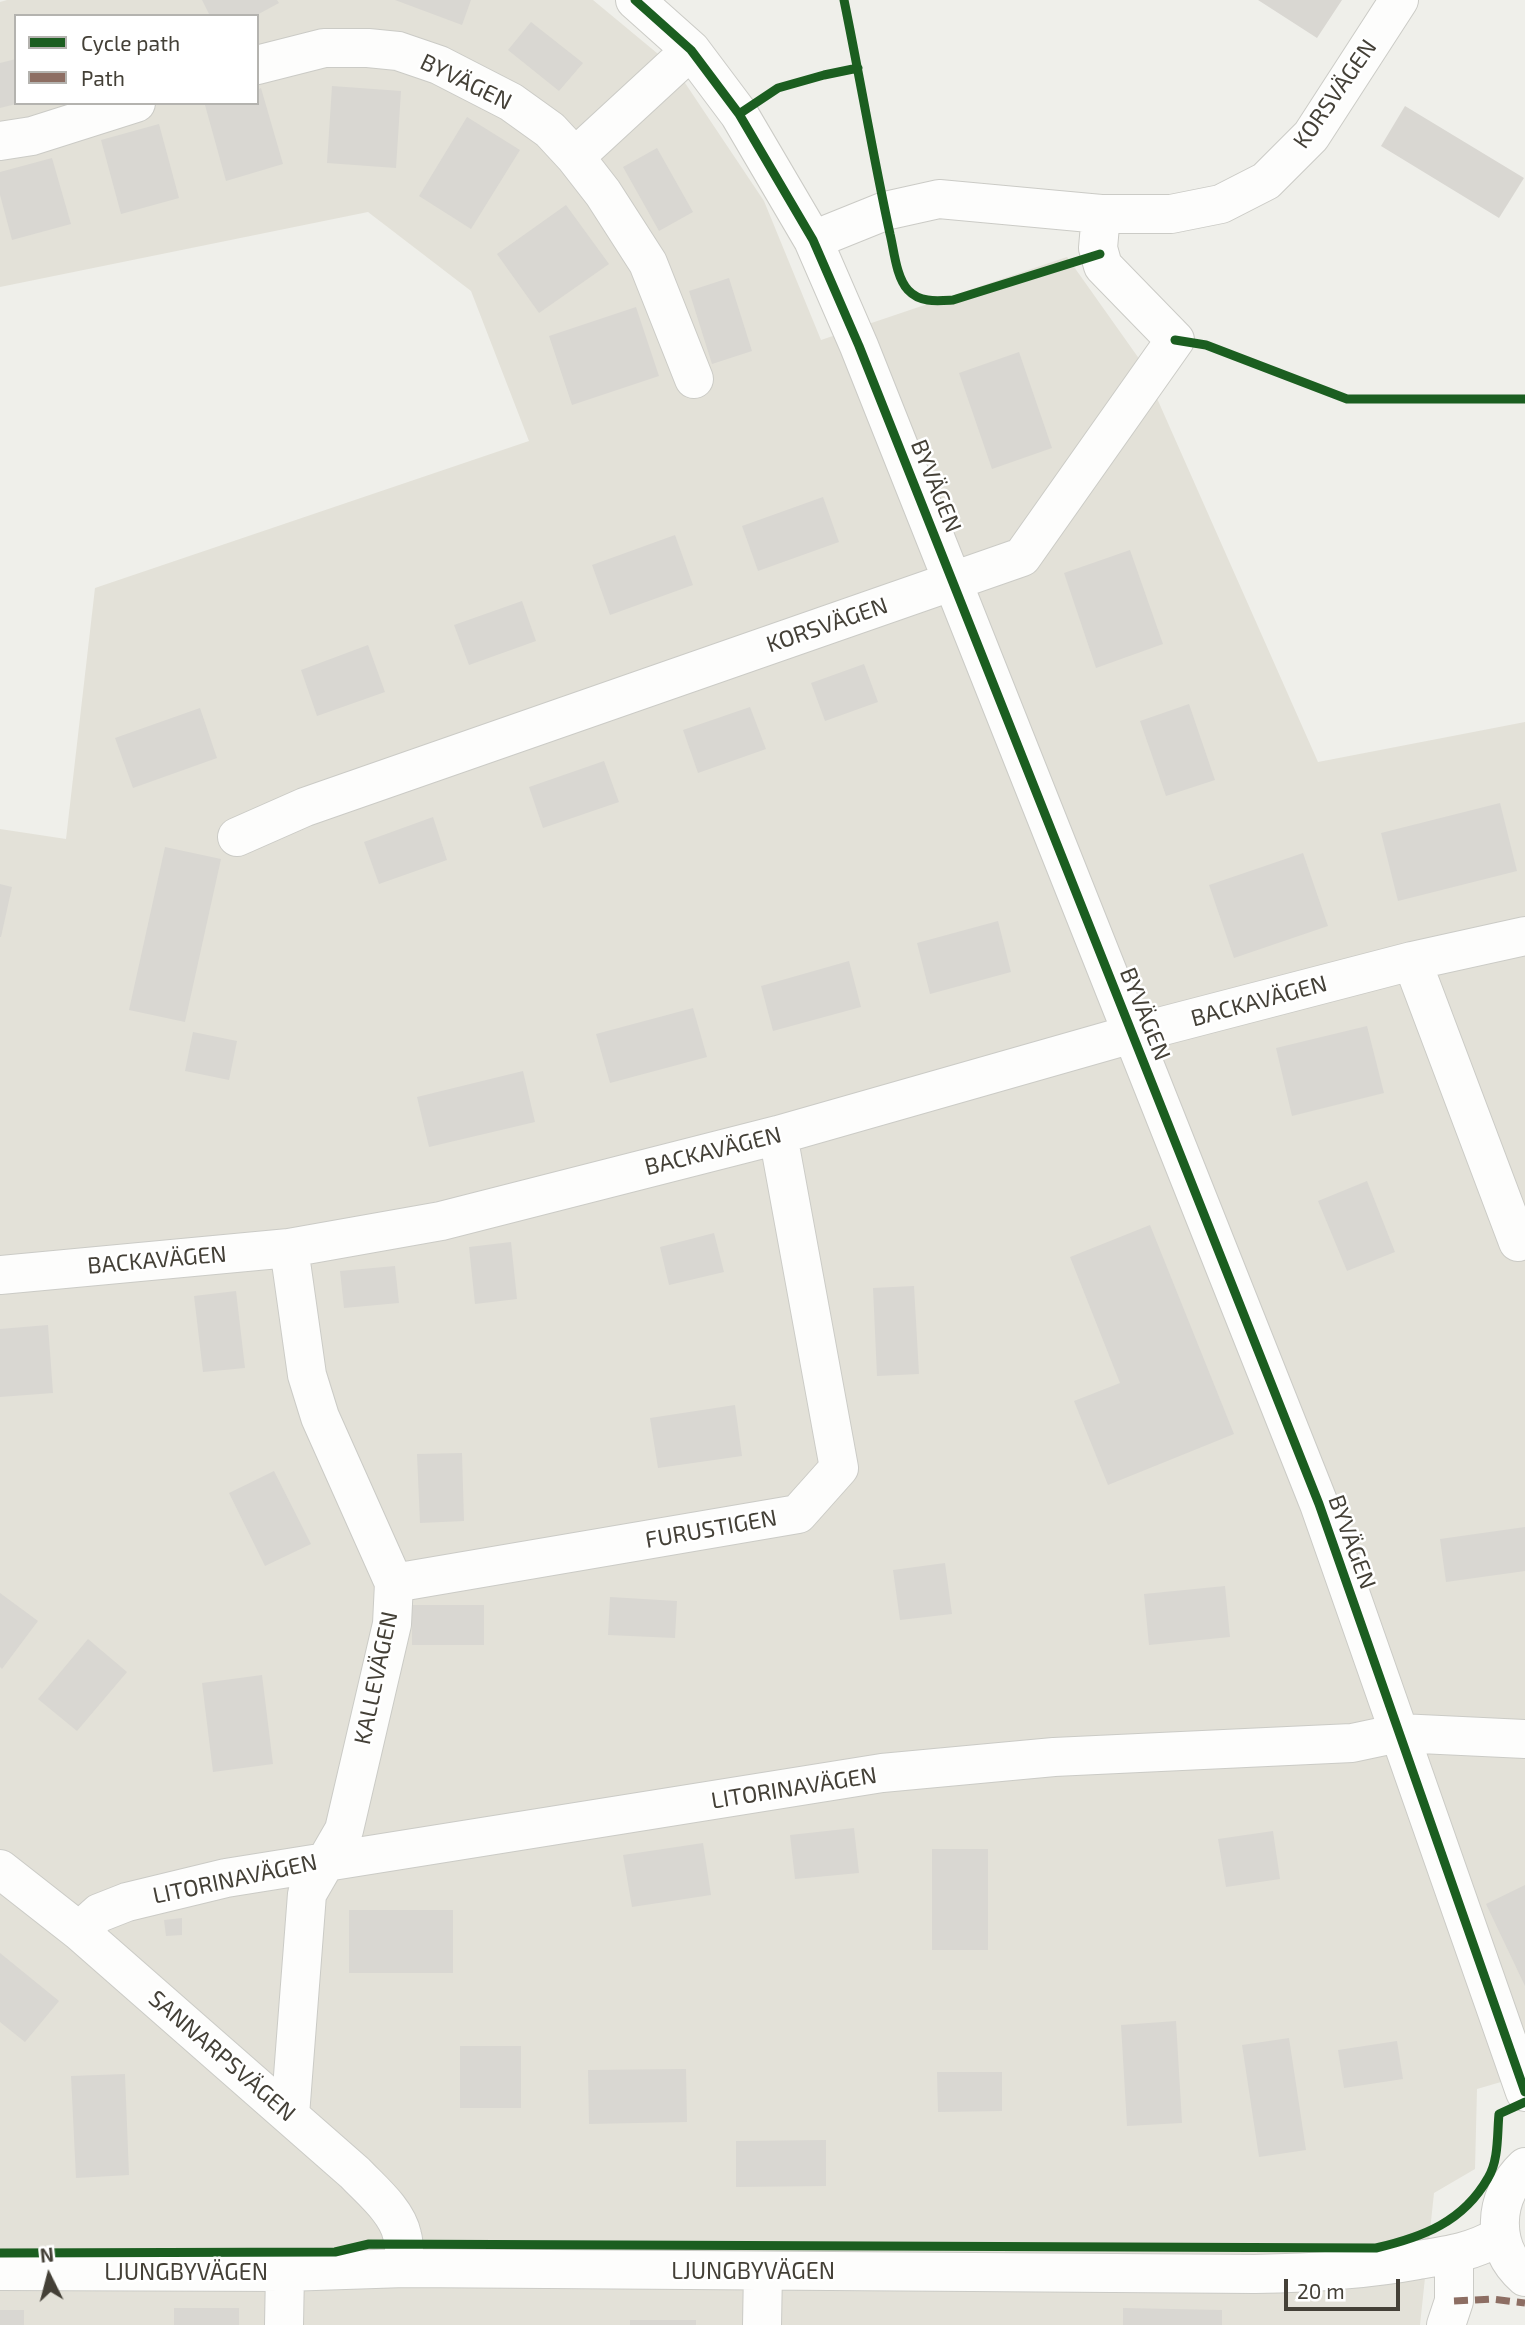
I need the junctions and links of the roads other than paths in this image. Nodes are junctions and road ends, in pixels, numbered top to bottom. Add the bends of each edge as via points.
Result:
1 (635, 0) edge
2 (1399, 0) edge
3 (691, 50) junction
4 (259, 64) edge
5 (130, 105) edge
6 (0, 141) edge
7 (575, 158) junction
8 (1101, 214) junction
9 (813, 240) junction
10 (694, 379) dead end
11 (954, 581) junction
12 (237, 837) dead end
13 (1525, 936) edge
14 (1412, 961) junction
15 (1132, 1034) junction
16 (778, 1135) junction
17 (1518, 1242) dead end
18 (289, 1248) junction
19 (0, 1275) edge
20 (394, 1583) junction
21 (1399, 1733) junction
22 (1525, 1739) edge
23 (326, 1860) junction
24 (0, 1869) edge
25 (79, 1931) junction
26 (1525, 2092) edge
27 (290, 2115) junction
28 (1525, 2167) edge
29 (1500, 2236) junction
30 (1454, 2254) junction
31 (405, 2268) junction
32 (0, 2271) edge
33 (763, 2271) junction
34 (285, 2272) junction
35 (1525, 2277) edge
36 (284, 2325) edge
37 (762, 2325) edge
38 (1446, 2325) edge

1 - 3 street, BYVÄGEN
2 - 8 street, KORSVÄGEN via 1311,136 1266,181 1221,204 1171,214
3 - 7 street
3 - 9 street, BYVÄGEN via 739,114
4 - 7 street, BYVÄGEN via 324,48 398,51 439,65 511,102 550,130
5 - 6 street via 32,136
7 - 10 street, BYVÄGEN via 648,263
8 - 9 street, KORSVÄGEN via 939,199 885,211
8 - 11 street, KORSVÄGEN via 1098,248 1103,266 1175,340 1022,557
9 - 11 street, BYVÄGEN
11 - 12 street, KORSVÄGEN via 305,807
11 - 15 street, BYVÄGEN
13 - 14 street, BACKAVÄGEN
14 - 15 street, BACKAVÄGEN
14 - 17 street
15 - 16 street, BACKAVÄGEN
15 - 21 street, BYVÄGEN via 1319,1504
16 - 18 street, BACKAVÄGEN via 441,1221
16 - 20 street, FURUSTIGEN via 839,1468 798,1514
18 - 19 street, BACKAVÄGEN
18 - 20 street, KALLEVÄGEN via 313,1396
20 - 23 street, KALLEVÄGEN via 392,1624 344,1830
21 - 22 street, LITORINAVÄGEN
21 - 23 street, LITORINAVÄGEN via 1352,1743 1054,1757 882,1773
21 - 26 street, BYVÄGEN
23 - 25 street, LITORINAVÄGEN via 127,1902 99,1913
23 - 27 street, KALLEVÄGEN via 307,1895
24 - 25 street, SANNARPSVÄGEN
25 - 27 street, SANNARPSVÄGEN
27 - 31 street, SANNARPSVÄGEN via 355,2173 391,2213 403,2237
28 - 29 street via 1510,2184 1502,2204
29 - 30 street, LJUNGBYVÄGEN via 1479,2248
29 - 35 street via 1508,2256
30 - 33 street, LJUNGBYVÄGEN via 1331,2272
30 - 38 street via 1454,2301
31 - 33 street, LJUNGBYVÄGEN
31 - 34 street, LJUNGBYVÄGEN
32 - 34 street, LJUNGBYVÄGEN
33 - 37 street
34 - 36 street

